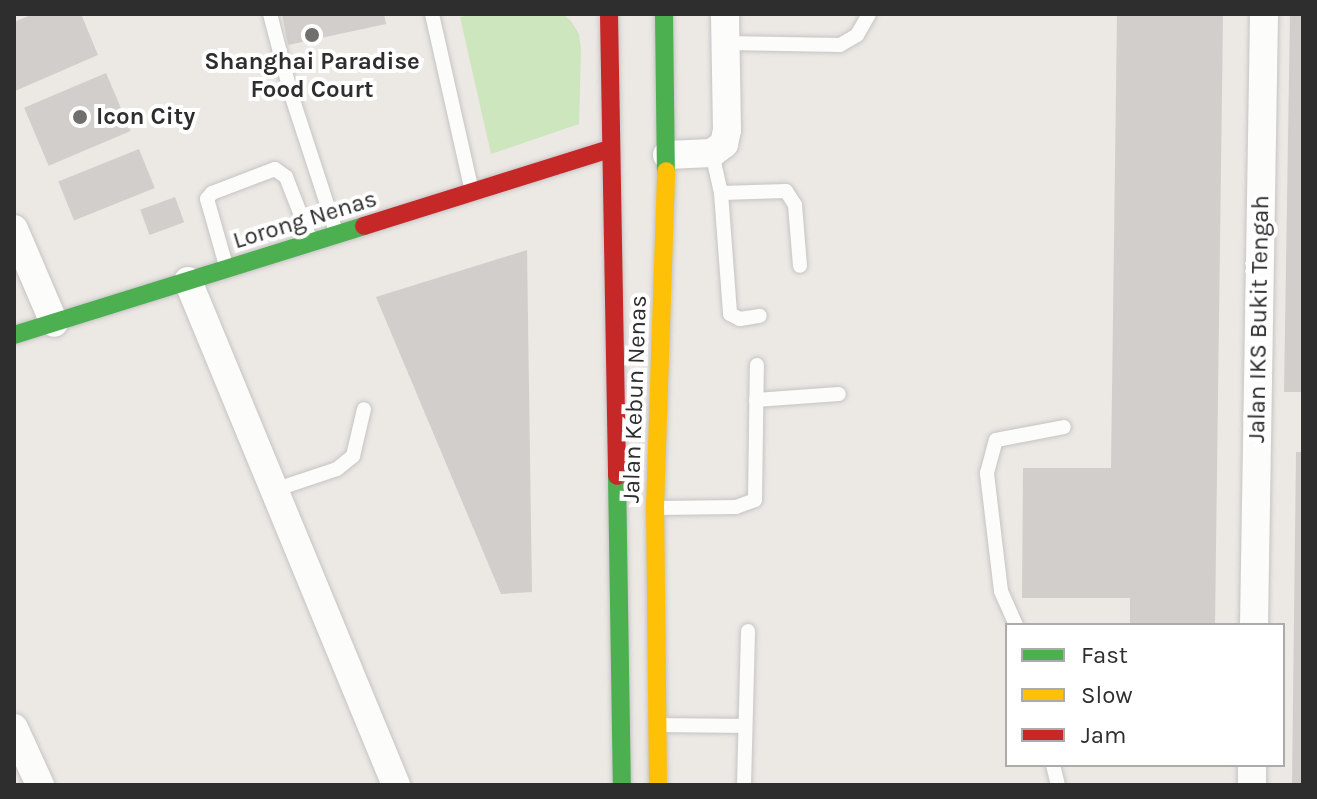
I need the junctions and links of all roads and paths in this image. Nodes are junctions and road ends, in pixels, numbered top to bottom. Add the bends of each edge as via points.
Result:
1 (270, 14) edge
2 (432, 14) edge
3 (609, 14) edge
4 (664, 14) edge
5 (725, 14) edge
6 (869, 14) edge
7 (1264, 14) edge
8 (726, 43) junction
9 (610, 149) junction
10 (712, 153) junction
11 (667, 155) junction
12 (472, 192) junction
13 (721, 193) junction
14 (14, 229) edge
15 (337, 236) junction
16 (312, 244) junction
17 (800, 266) dead end
18 (227, 269) junction
19 (188, 281) junction
20 (760, 316) dead end
21 (54, 323) junction
22 (14, 335) edge
23 (757, 365) dead end
24 (839, 394) dead end
25 (756, 400) junction
26 (364, 409) dead end
27 (1064, 427) dead end
28 (274, 490) junction
29 (655, 508) junction
30 (1015, 623) edge
31 (1254, 623) edge
32 (748, 631) dead end
33 (658, 725) junction
34 (744, 726) junction
35 (14, 728) edge
36 (40, 785) edge
37 (396, 785) edge
38 (622, 785) edge
39 (658, 785) edge
40 (744, 785) edge

1 - 15 lane
2 - 12 lane
3 - 9 main road, Jalan Kebun Nenas
4 - 11 main road, Jalan Kebun Nenas
5 - 8 street
6 - 8 lane via 857,35 840,45
7 - 31 street, Jalan IKS Bukit Tengah
8 - 10 street via 727,130 724,144
9 - 12 main road, Lorong Nenas
9 - 38 main road, Jalan Kebun Nenas
10 - 11 street
10 - 13 lane
11 - 29 main road, Jalan Kebun Nenas
12 - 15 main road, Lorong Nenas
13 - 17 lane via 786,191 795,205
13 - 20 lane via 730,314 740,319
14 - 21 street
15 - 16 main road, Lorong Nenas
16 - 18 main road, Lorong Nenas
16 - 18 lane via 286,177 275,169 207,199
18 - 19 main road, Lorong Nenas
19 - 21 main road, Lorong Nenas
19 - 28 street
21 - 22 main road, Lorong Nenas
23 - 25 lane
24 - 25 lane
25 - 29 lane via 755,500 736,507
26 - 28 lane via 353,456 337,469
27 - 30 lane via 996,440 987,473 1001,591
28 - 37 street
29 - 33 main road, Jalan Kebun Nenas
32 - 34 lane
33 - 34 lane
33 - 39 main road, Jalan Kebun Nenas
34 - 40 lane
35 - 36 street

